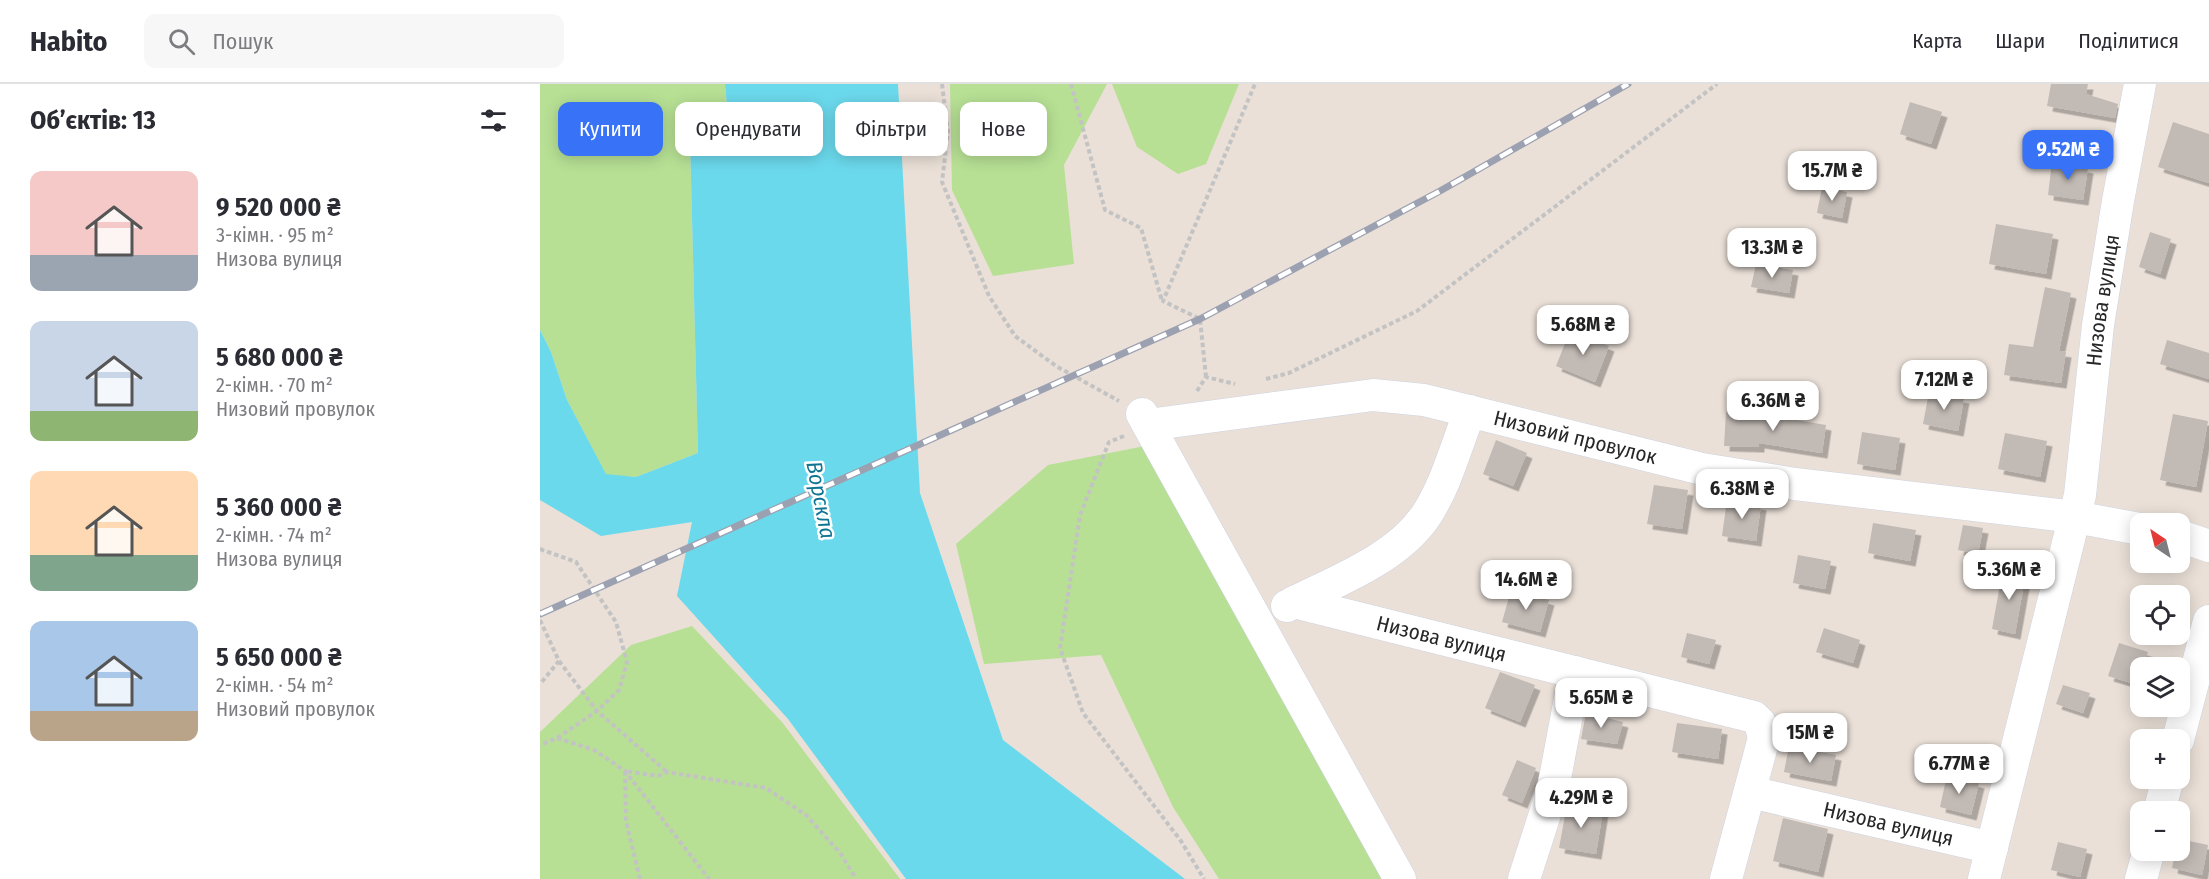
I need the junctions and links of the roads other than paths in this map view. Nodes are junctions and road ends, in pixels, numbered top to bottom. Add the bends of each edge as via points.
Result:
1 (2140, 84) edge
2 (1470, 411) junction
3 (2075, 516) junction
4 (2130, 527) edge
5 (2190, 539) edge
6 (2209, 546) edge
7 (1294, 602) junction
8 (2209, 621) edge
9 (1257, 622) junction
10 (1575, 672) junction
11 (2181, 729) edge
12 (1749, 792) junction
13 (1992, 848) junction
14 (2146, 861) edge
15 (1400, 879) edge
16 (1524, 879) edge
17 (1726, 879) edge
18 (1984, 879) edge
19 (2141, 879) edge

1 - 3 street, Низова вулиця via 2100,314
2 - 3 street, Низовий провулок via 1702,469 1795,484
2 - 7 street via 1437,496 1413,533 1375,560
2 - 9 street, Низовий провулок via 1373,394 1145,419
3 - 4 street
3 - 13 street, Низова вулиця
5 - 6 street
7 - 9 street
7 - 10 street, Низова вулиця
8 - 11 street
9 - 15 street
10 - 12 street, Низова вулиця via 1754,717 1764,738
10 - 16 street via 1553,789
12 - 13 street, Низова вулиця
12 - 17 street, Низова вулиця
13 - 18 street, Низова вулиця
14 - 19 street

